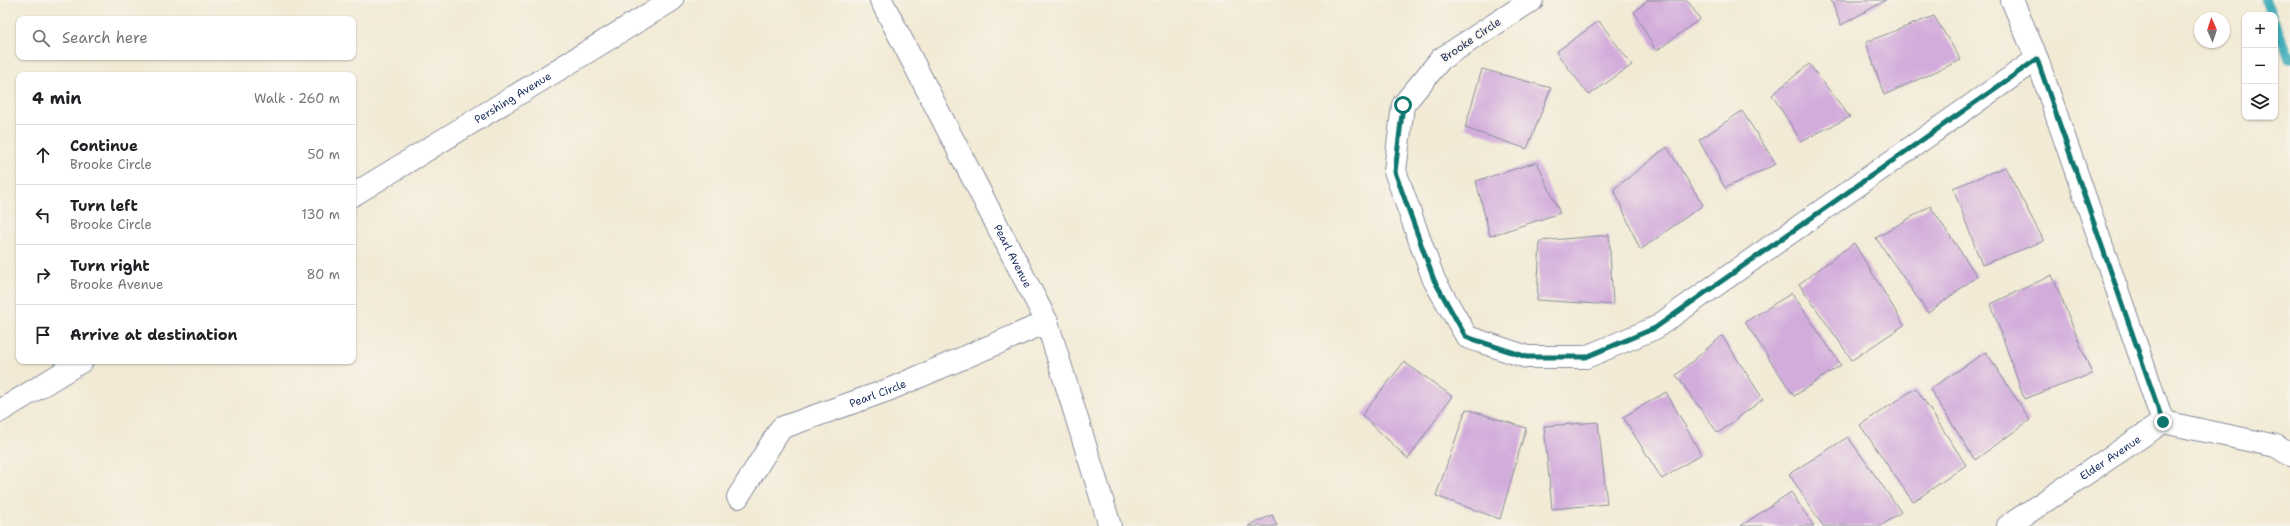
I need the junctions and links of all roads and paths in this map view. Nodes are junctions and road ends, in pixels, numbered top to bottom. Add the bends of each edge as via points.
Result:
1 (672, 0) edge
2 (881, 0) edge
3 (1532, 0) edge
4 (2012, 0) edge
5 (2037, 59) junction
6 (356, 193) edge
7 (1047, 322) junction
8 (77, 364) edge
9 (0, 411) edge
10 (2163, 422) junction
11 (2290, 455) edge
12 (738, 497) dead end
13 (1110, 526) edge
14 (2008, 526) edge

1 - 6 street, Pershing Avenue
2 - 7 street, Pearl Avenue
3 - 5 street, Brooke Circle via 1441,59 1403,105 1395,172 1434,280 1466,337 1527,357 1586,357 1655,328
4 - 5 street
5 - 10 street
7 - 12 street, Pearl Circle via 888,390 781,428
7 - 13 street, Pearl Avenue
8 - 9 street
10 - 11 street via 2276,446
10 - 14 street, Elder Avenue

